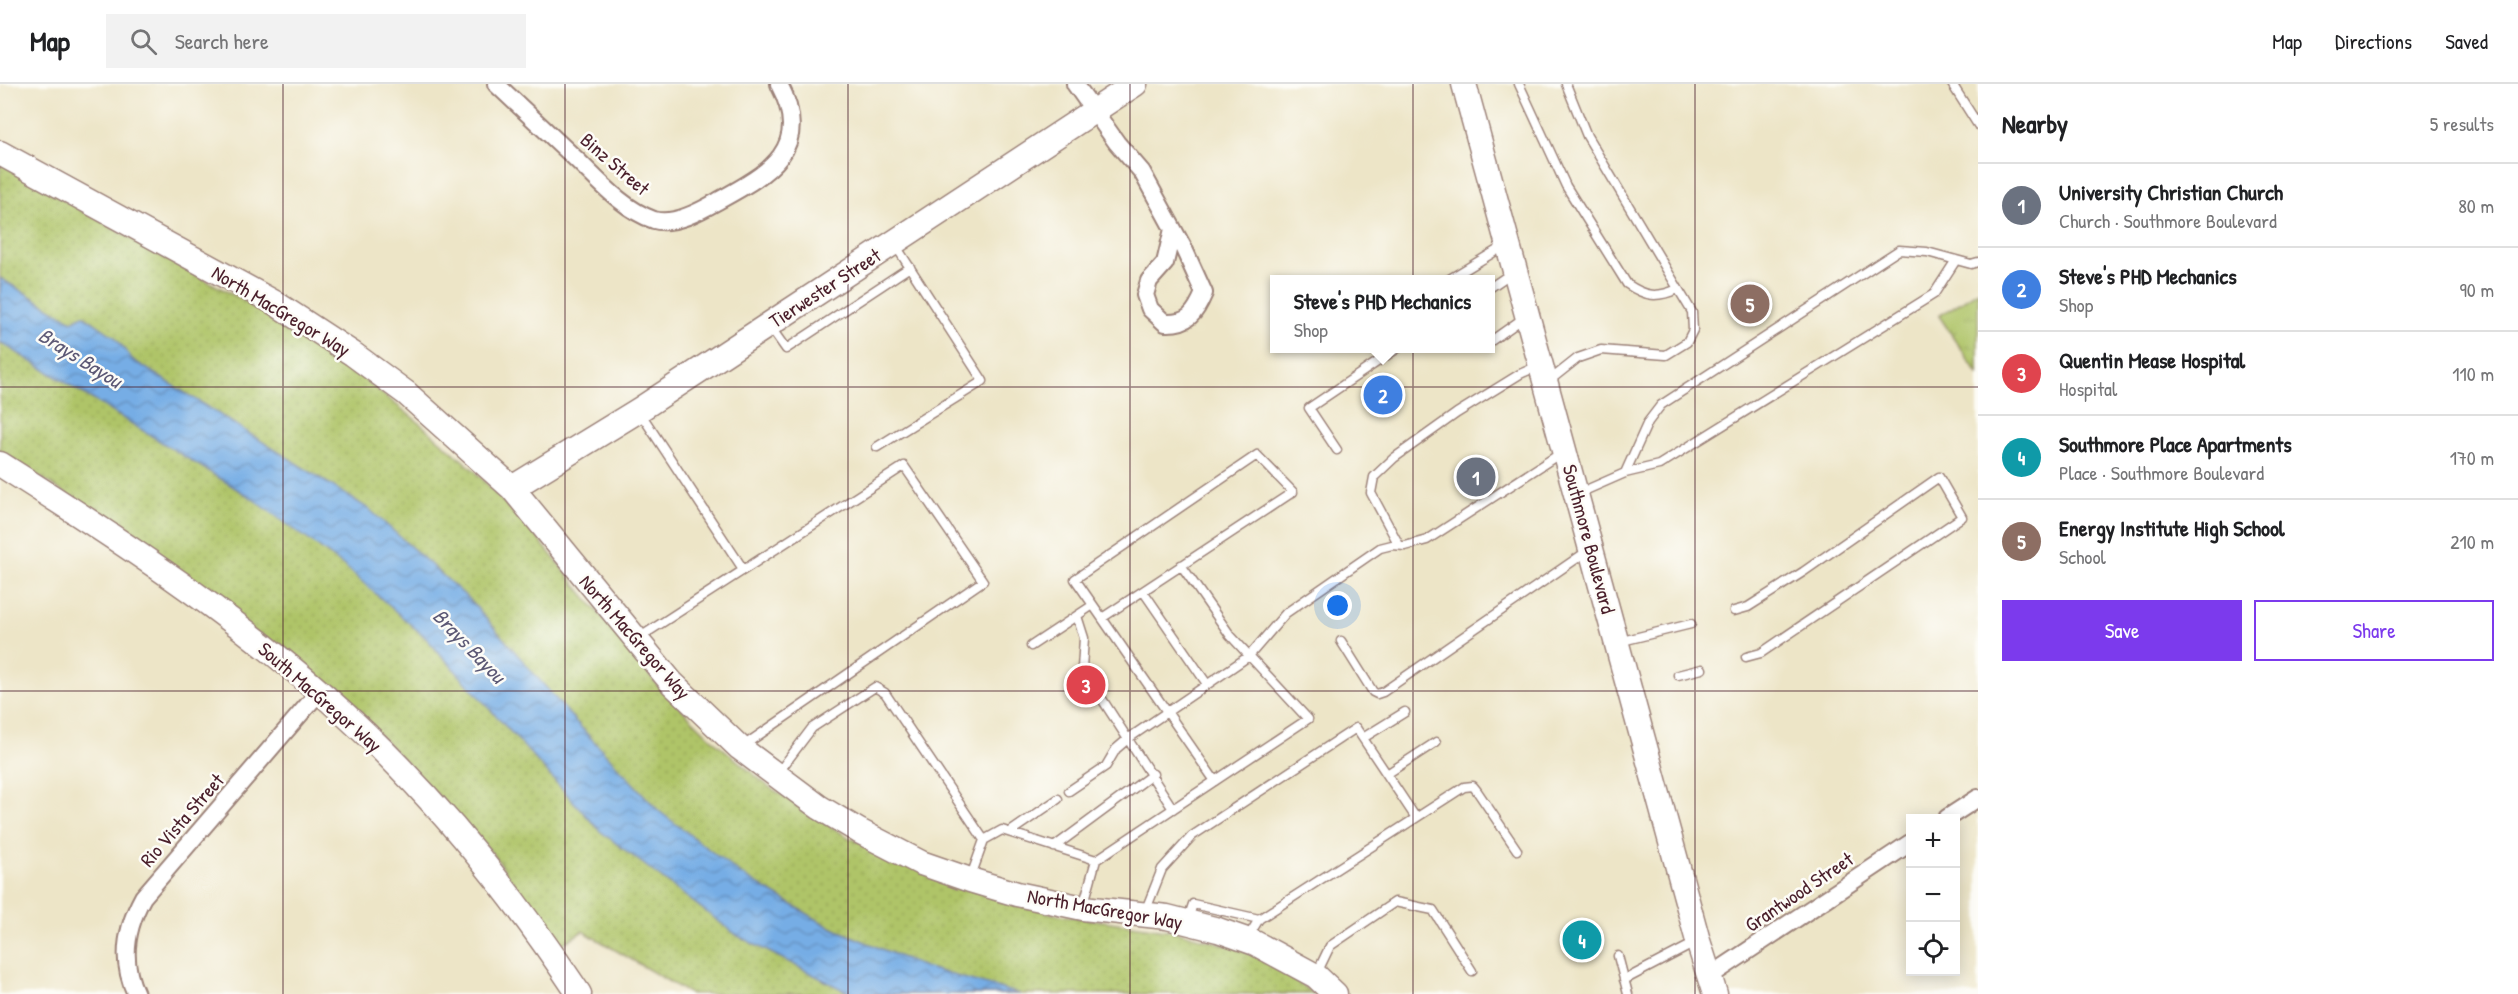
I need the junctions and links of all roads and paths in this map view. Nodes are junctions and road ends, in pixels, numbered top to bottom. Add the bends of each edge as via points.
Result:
1 (496, 84) edge
2 (778, 84) edge
3 (1075, 84) edge
4 (1135, 84) edge
5 (1464, 84) edge
6 (1519, 84) edge
7 (1566, 84) edge
8 (1952, 84) edge
9 (1094, 112) junction
10 (1978, 125) edge
11 (0, 153) edge
12 (1173, 229) junction
13 (894, 243) junction
14 (1508, 244) junction
15 (1956, 260) junction
16 (1978, 262) edge
17 (910, 267) junction
18 (1516, 270) junction
19 (1455, 275) edge
20 (1495, 284) edge
21 (1678, 289) junction
22 (1528, 315) junction
23 (769, 325) junction
24 (1495, 337) edge
25 (1391, 353) edge
26 (1544, 374) junction
27 (639, 410) junction
28 (877, 447) dead end
29 (1337, 450) dead end
30 (1565, 450) junction
31 (0, 464) edge
32 (1625, 473) junction
33 (512, 488) junction
34 (1577, 494) junction
35 (1399, 545) junction
36 (1592, 548) junction
37 (1181, 565) junction
38 (743, 569) junction
39 (1143, 591) junction
40 (1093, 604) junction
41 (1734, 611) dead end
42 (1077, 616) junction
43 (1102, 618) junction
44 (1690, 624) dead end
45 (635, 640) junction
46 (1341, 641) dead end
47 (1618, 642) junction
48 (1032, 646) dead end
49 (1249, 656) junction
50 (1746, 657) dead end
51 (1699, 670) dead end
52 (1678, 675) dead end
53 (1207, 684) junction
54 (319, 692) junction
55 (1167, 712) junction
56 (1405, 712) dead end
57 (1129, 738) junction
58 (1363, 738) junction
59 (1436, 742) dead end
60 (740, 748) junction
61 (1153, 774) junction
62 (1387, 774) junction
63 (775, 776) junction
64 (1215, 781) junction
65 (1069, 791) dead end
66 (1978, 798) edge
67 (1058, 799) dead end
68 (1173, 809) junction
69 (1954, 814) edge
70 (1416, 818) junction
71 (1010, 832) junction
72 (984, 840) junction
73 (1054, 847) junction
74 (1906, 847) edge
75 (1517, 849) dead end
76 (1096, 860) junction
77 (970, 880) junction
78 (1083, 908) junction
79 (1143, 915) junction
80 (1259, 919) junction
81 (1187, 922) junction
82 (1246, 940) junction
83 (1698, 941) junction
84 (1618, 956) dead end
85 (1472, 971) dead end
86 (1316, 975) junction
87 (1624, 980) junction
88 (1712, 985) edge
89 (136, 994) edge
90 (579, 994) edge
91 (1335, 994) edge
92 (1628, 994) edge

1 - 2 street, Binz Street via 608,190 657,221 700,211 757,180 777,162 792,129 790,112
3 - 9 street
4 - 9 main road, Tierwester Street
5 - 14 main road, Southmore Boulevard
6 - 21 lane via 1566,186 1627,284 1639,292 1661,296
7 - 21 lane via 1587,136
8 - 10 lane
9 - 12 street via 1142,172
9 - 13 main road, Tierwester Street
11 - 33 main road, North MacGregor Way via 275,303 344,348 406,393
12 - 12 street via 1165,263 1149,281 1145,295 1150,309 1165,323 1178,323 1196,311 1204,293
13 - 17 lane
13 - 23 main road, Tierwester Street
14 - 18 main road, Southmore Boulevard
14 - 19 lane
15 - 16 lane
15 - 32 lane via 1934,294 1659,465
15 - 32 lane via 1899,250 1661,405 1648,422
17 - 23 lane via 786,349
17 - 28 lane via 983,381
18 - 20 lane
18 - 22 main road, Southmore Boulevard
21 - 26 lane via 1692,312 1693,330 1687,342 1666,356 1601,350
22 - 24 lane
22 - 26 main road, Southmore Boulevard
23 - 27 main road, Tierwester Street
25 - 29 lane via 1309,408
26 - 30 main road, Southmore Boulevard
26 - 35 lane via 1520,374 1428,434 1374,477 1371,493
27 - 33 main road, Tierwester Street
27 - 38 lane
30 - 34 main road, Southmore Boulevard
30 - 35 lane via 1427,540
31 - 54 main road, South MacGregor Way via 230,620
32 - 34 lane
33 - 45 main road, North MacGregor Way
34 - 36 main road, Southmore Boulevard
35 - 49 lane via 1380,548 1286,613
36 - 46 lane via 1383,692 1373,692
36 - 47 main road, Southmore Boulevard
37 - 39 lane
37 - 40 lane via 1293,492 1257,455 1075,579
37 - 49 lane
38 - 45 lane
38 - 60 lane via 904,466 983,580
39 - 43 lane
39 - 53 lane
40 - 42 lane
40 - 43 lane
41 - 50 lane via 1748,607 1803,572 1939,477 1962,517 1761,653
42 - 48 lane
42 - 57 lane via 1084,638 1082,668
43 - 55 lane
44 - 47 lane
45 - 60 main road, North MacGregor Way via 672,683
47 - 83 main road, Southmore Boulevard
49 - 53 lane
49 - 64 lane via 1308,718
51 - 52 lane
53 - 55 lane
54 - 89 street, Rio Vista Street via 143,897 127,940 128,972
54 - 90 main road, South MacGregor Way via 399,767 477,855
55 - 57 lane
55 - 64 lane
56 - 58 lane
57 - 61 lane
57 - 65 lane via 1116,749 1106,766
58 - 62 lane
58 - 79 lane via 1356,728 1191,836 1162,869
59 - 62 lane
60 - 63 main road, North MacGregor Way
61 - 68 lane
61 - 73 lane
62 - 70 lane
63 - 72 lane via 812,728 875,687 885,693
63 - 77 main road, North MacGregor Way via 859,831 921,863
64 - 68 lane
66 - 69 street
67 - 71 lane
68 - 76 lane
70 - 75 lane via 1464,786 1473,786
70 - 80 lane
71 - 72 lane via 1002,830
71 - 73 lane
72 - 77 lane
73 - 76 lane
74 - 88 street, Grantwood Street
76 - 78 lane
77 - 78 main road, North MacGregor Way
78 - 79 main road, North MacGregor Way
79 - 81 main road, North MacGregor Way
80 - 81 lane via 1193,904
80 - 82 lane
81 - 82 main road, North MacGregor Way
82 - 86 main road, North MacGregor Way
83 - 87 lane
83 - 88 main road, Southmore Boulevard
84 - 87 lane
85 - 86 lane via 1433,910 1395,902 1330,946
86 - 91 main road, North MacGregor Way
87 - 92 lane

